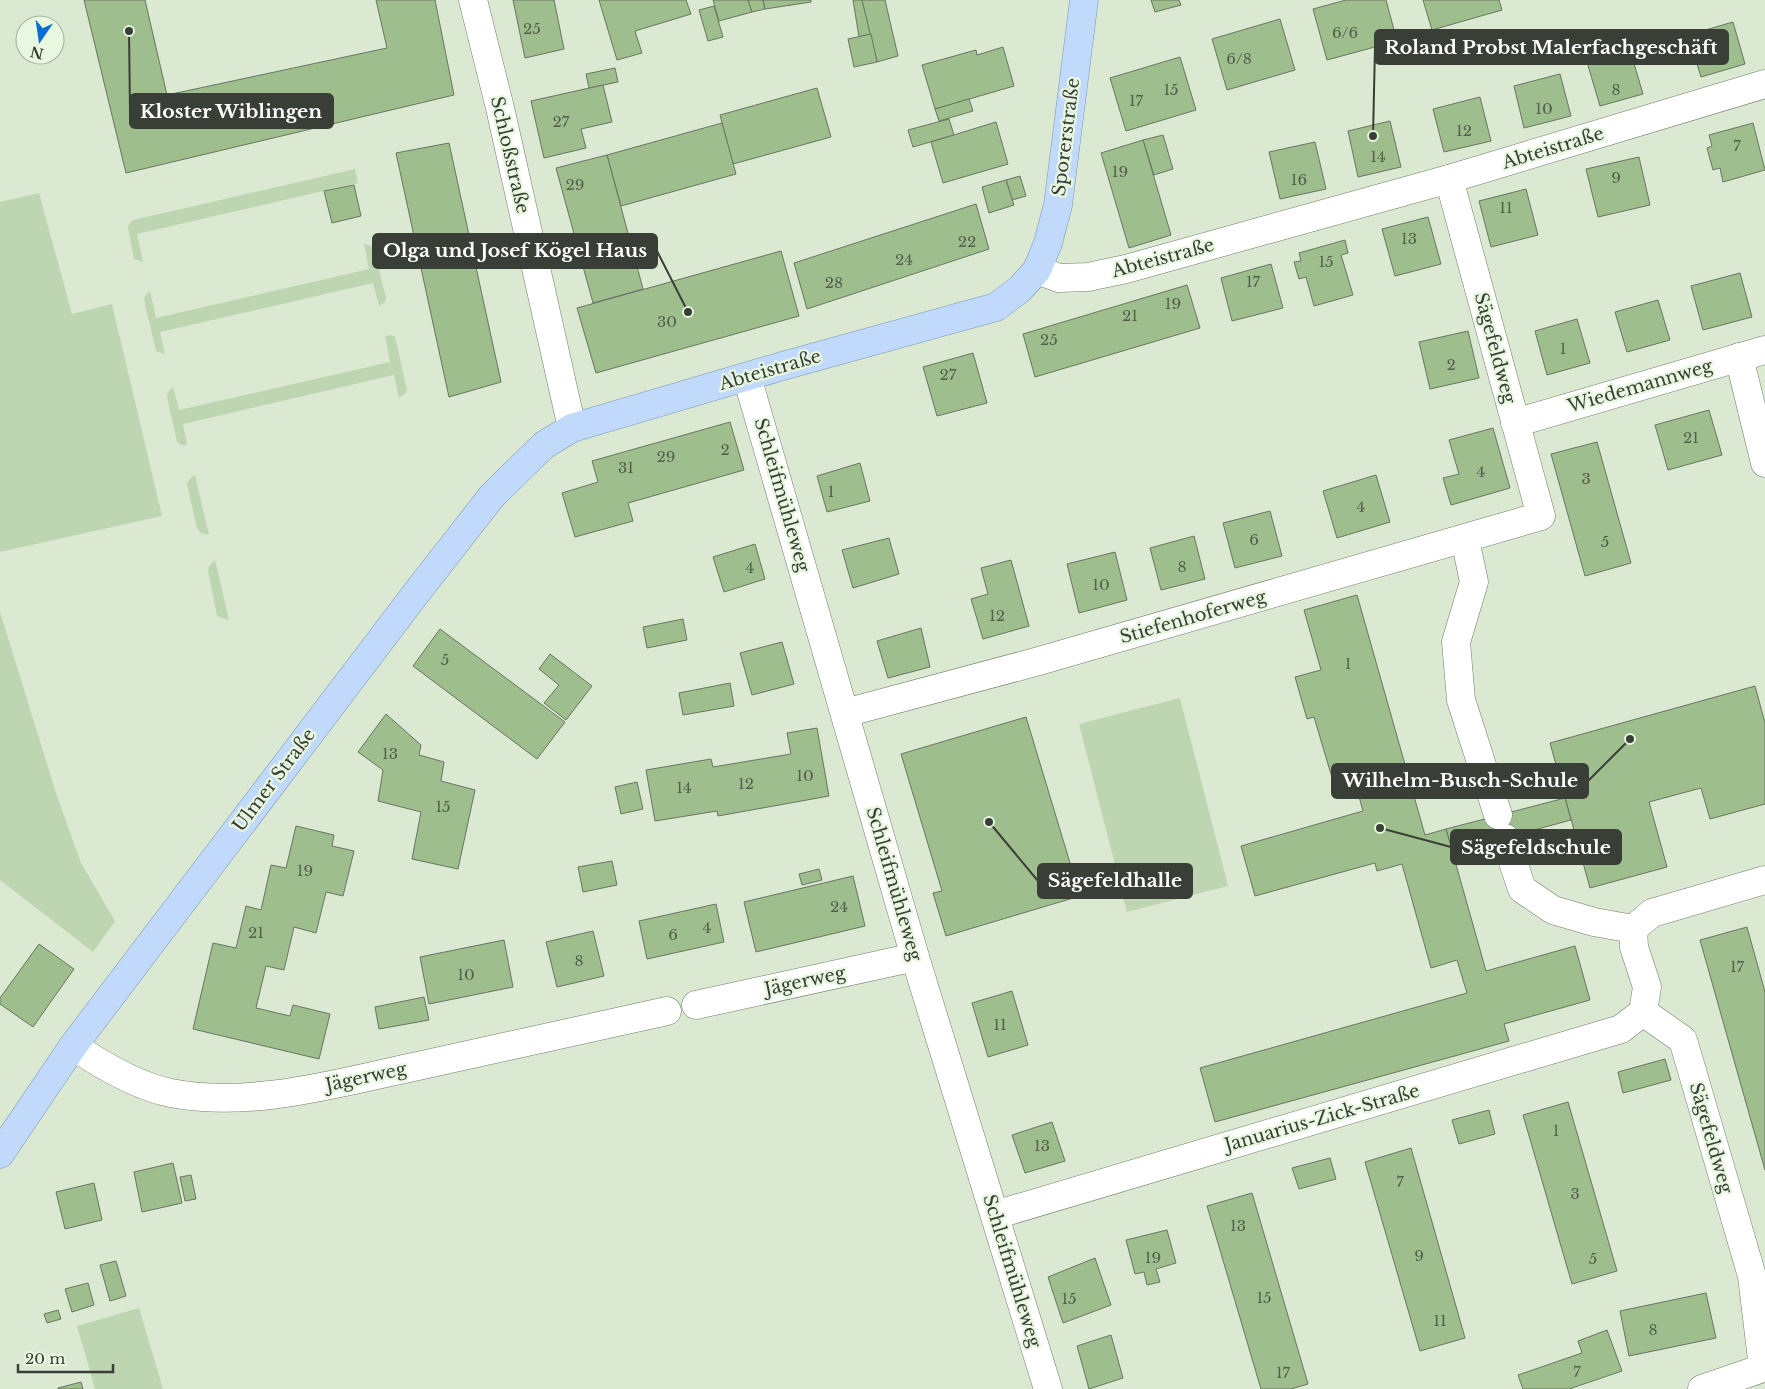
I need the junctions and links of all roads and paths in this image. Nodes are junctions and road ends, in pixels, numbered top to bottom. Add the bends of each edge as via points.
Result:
1 (472, 0) edge
2 (1084, 0) edge
3 (1765, 84) edge
4 (1450, 179) junction
5 (1037, 270) junction
6 (1765, 350) edge
7 (1739, 357) junction
8 (747, 377) junction
9 (1515, 423) junction
10 (572, 428) junction
11 (1765, 463) edge
12 (1541, 516) joint
13 (1465, 539) junction
14 (844, 713) junction
15 (1765, 880) edge
16 (1633, 929) junction
17 (915, 957) junction
18 (696, 1005) dead end
19 (667, 1012) dead end
20 (1643, 1012) junction
21 (73, 1046) junction
22 (0, 1154) edge
23 (995, 1215) junction
24 (1048, 1389) edge
25 (1702, 1389) edge

1 - 10 street, Schloßstraße via 500,108
2 - 5 main road, Sporerstraße via 1058,204
3 - 4 street, Abteistraße
4 - 5 street, Abteistraße via 1194,251 1088,277 1059,278
4 - 9 street, Sägefeldweg
5 - 8 main road, Abteistraße via 1020,289 996,307
6 - 7 street, Wiedemannweg
7 - 9 street, Wiedemannweg
7 - 11 street
8 - 10 main road, Abteistraße
8 - 14 street, Schleifmühleweg
9 - 12 street, Sägefeldweg
10 - 21 main road, Ulmer Straße via 544,445 492,496
12 - 13 street, Stiefenhoferweg
13 - 14 street, Stiefenhoferweg via 1039,661
13 - 16 street via 1474,582 1456,642 1461,700 1522,889 1553,910
14 - 17 street, Schleifmühleweg
15 - 16 street via 1652,913
16 - 20 street via 1634,947 1647,987
17 - 18 street, Jägerweg
17 - 23 street, Schleifmühleweg
19 - 21 street, Jägerweg via 303,1091 229,1098 170,1093 96,1062
20 - 23 street, Januarius-Zick-Straße via 1621,1029
20 - 25 street, Sägefeldweg via 1683,1040 1752,1276 1763,1368
21 - 22 main road, Ulmer Straße
23 - 24 street, Schleifmühleweg

